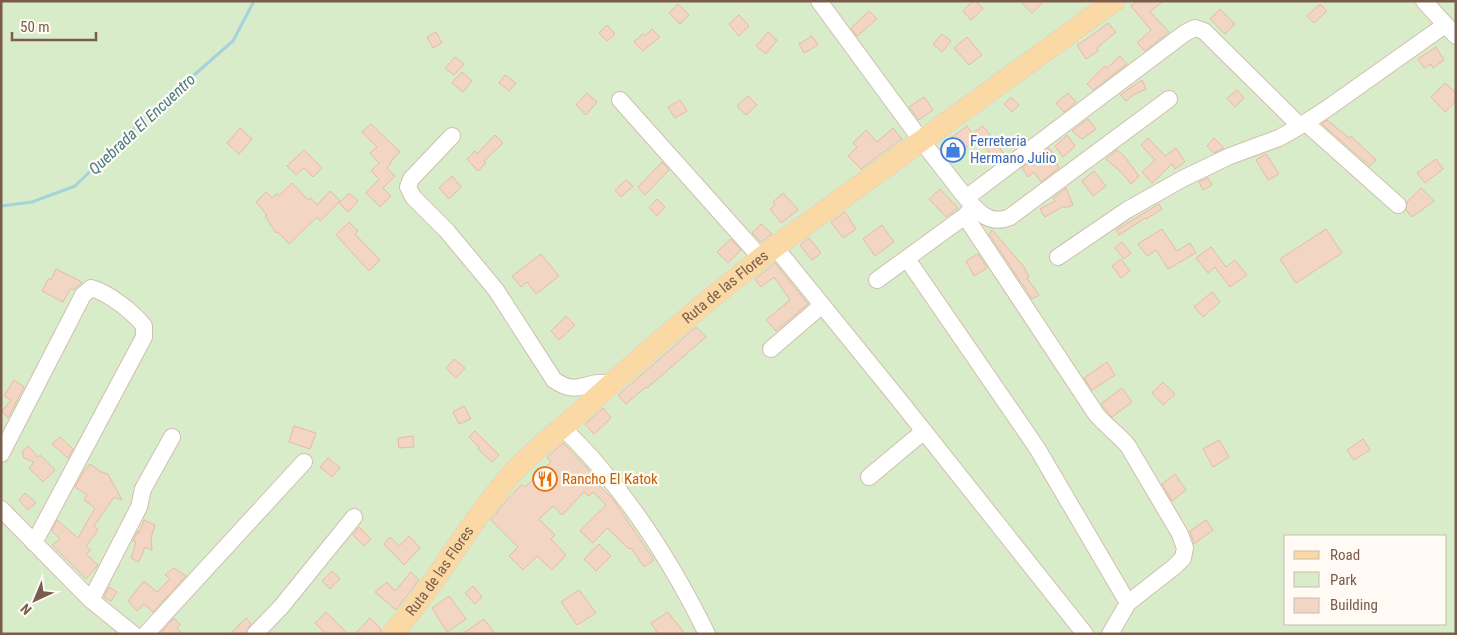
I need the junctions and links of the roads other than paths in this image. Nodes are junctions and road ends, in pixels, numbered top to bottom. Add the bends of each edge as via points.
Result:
1 (819, 1) edge
2 (1114, 1) edge
3 (1424, 1) edge
4 (1450, 30) edge
5 (1169, 99) dead end
6 (620, 100) dead end
7 (1303, 124) junction
8 (452, 136) dead end
9 (921, 140) junction
10 (1398, 205) dead end
11 (968, 207) junction
12 (768, 252) junction
13 (1058, 257) dead end
14 (907, 259) junction
15 (877, 280) dead end
16 (821, 306) junction
17 (771, 349) dead end
18 (611, 384) junction
19 (563, 428) junction
20 (924, 431) junction
21 (172, 437) dead end
22 (1, 454) edge
23 (304, 462) dead end
24 (869, 477) dead end
25 (1, 509) edge
26 (354, 517) dead end
27 (34, 543) junction
28 (91, 600) junction
29 (1128, 602) junction
30 (133, 634) edge
31 (146, 634) edge
32 (255, 634) edge
33 (392, 634) edge
34 (707, 634) edge
35 (1085, 634) edge
36 (1110, 634) edge

1 - 9 street
2 - 9 main road, Ruta de las Flores
3 - 4 street
4 - 7 street
5 - 11 street via 1010,218 995,221
6 - 12 street
7 - 10 street
7 - 11 street via 1204,31 1195,28
7 - 13 street via 1279,138 1184,178 1127,210
8 - 18 street via 411,179 408,187 413,197 447,231 496,290 554,380 563,387 574,389 595,383
9 - 11 street
9 - 12 main road, Ruta de las Flores
11 - 14 street
11 - 29 street via 1096,414 1128,446 1180,534 1185,548 1183,558
12 - 16 street
12 - 18 main road, Ruta de las Flores
14 - 15 street
14 - 29 street via 1037,448
16 - 17 street
16 - 20 street
18 - 19 main road, Ruta de las Flores
19 - 33 main road, Ruta de las Flores via 512,473 431,586
19 - 34 street via 625,498 662,552
20 - 24 street
20 - 35 street
21 - 28 street via 143,489 139,507
22 - 27 street via 83,295 91,288 100,291 137,317 144,326 144,337
23 - 31 street
25 - 27 street
26 - 32 street
27 - 28 street
28 - 30 street
29 - 36 street

